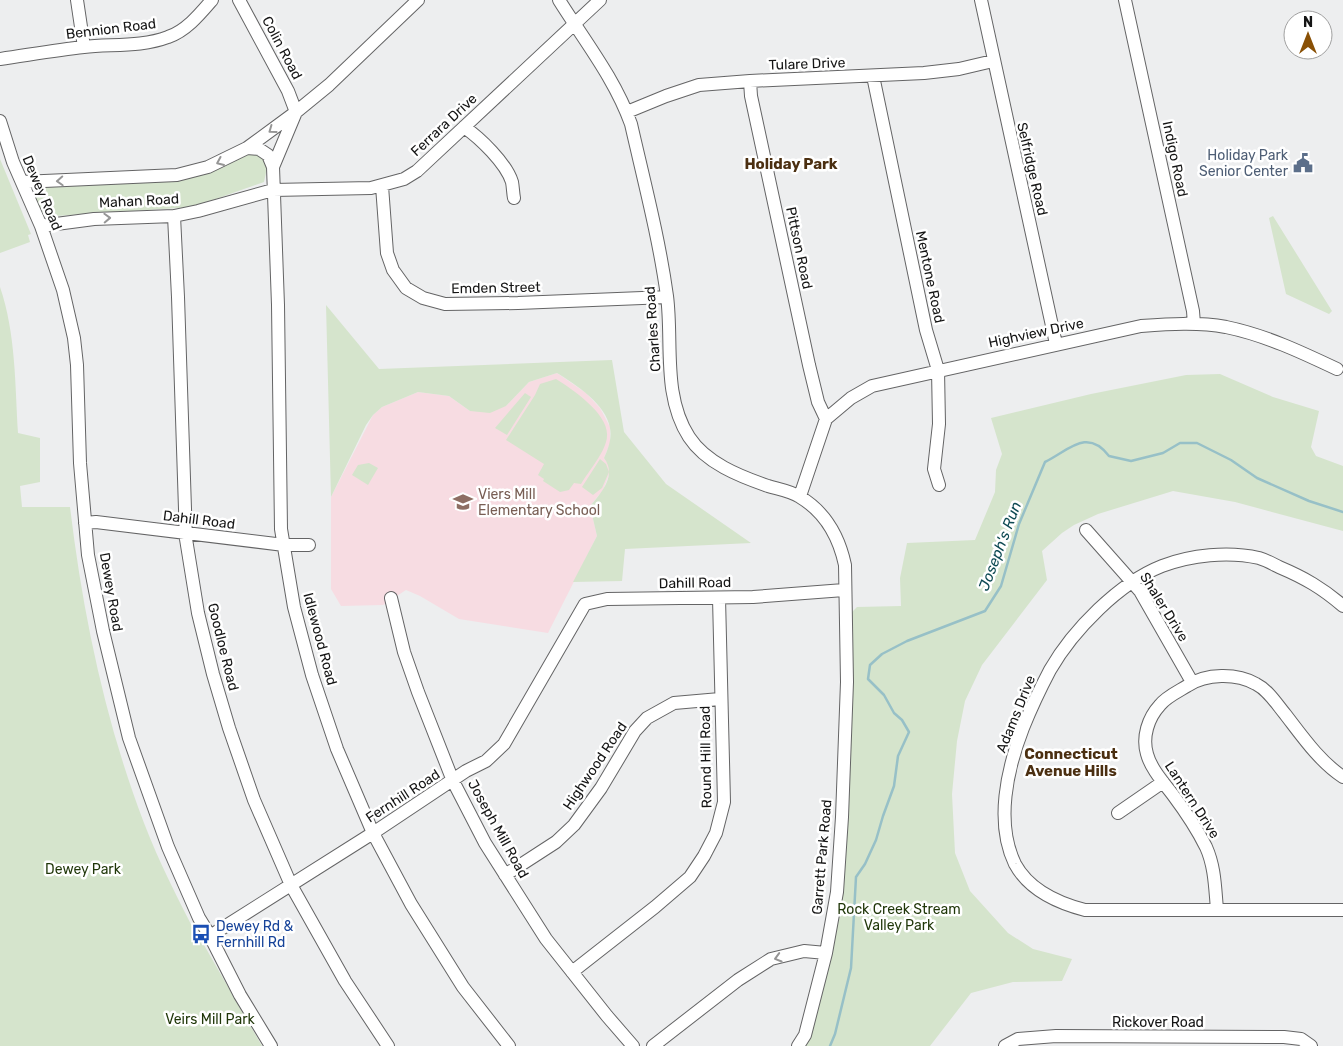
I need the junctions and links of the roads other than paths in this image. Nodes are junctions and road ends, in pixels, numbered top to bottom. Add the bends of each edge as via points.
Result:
1 (77, 0) edge
2 (212, 0) edge
3 (239, 0) edge
4 (417, 0) edge
5 (559, 0) edge
6 (600, 0) edge
7 (981, 0) edge
8 (1125, 0) edge
9 (574, 24) junction
10 (84, 47) junction
11 (0, 59) edge
12 (993, 61) junction
13 (873, 76) junction
14 (750, 81) junction
15 (296, 112) junction
16 (627, 112) junction
17 (0, 121) edge
18 (464, 127) junction
19 (247, 148) junction
20 (273, 167) junction
21 (22, 182) junction
22 (382, 186) junction
23 (273, 190) junction
24 (514, 198) dead end
25 (174, 216) junction
26 (41, 226) junction
27 (667, 297) junction
28 (1194, 324) junction
29 (1056, 344) junction
30 (1337, 369) dead end
31 (938, 370) junction
32 (826, 419) junction
33 (939, 485) dead end
34 (800, 496) junction
35 (85, 523) junction
36 (1086, 530) dead end
37 (185, 533) junction
38 (284, 545) junction
39 (309, 545) dead end
40 (1132, 582) junction
41 (844, 590) junction
42 (391, 598) dead end
43 (719, 598) junction
44 (1343, 606) edge
45 (566, 636) joint
46 (1192, 682) junction
47 (720, 699) junction
48 (1343, 777) edge
49 (453, 781) junction
50 (1163, 782) junction
51 (1118, 814) dead end
52 (373, 833) junction
53 (505, 875) junction
54 (291, 885) junction
55 (1217, 909) junction
56 (1343, 910) edge
57 (210, 936) junction
58 (826, 953) junction
59 (572, 972) junction
60 (1093, 1041) edge
61 (271, 1046) edge
62 (388, 1046) edge
63 (509, 1046) edge
64 (633, 1046) edge
65 (653, 1046) edge
66 (798, 1046) edge
67 (1005, 1046) edge
68 (1311, 1046) edge

1 - 10 street
2 - 10 street, Bennion Road via 184,28 168,37 135,44
3 - 15 street, Colin Road
4 - 15 street, Mahan Road via 329,85
5 - 9 street, Charles Road
6 - 9 street, Ferrara Drive
7 - 12 street, Selfridge Road
8 - 28 street, Indigo Road
9 - 16 street, Charles Road
9 - 18 street, Ferrara Drive
10 - 11 street, Bennion Road
12 - 13 street, Tulare Drive via 959,69
12 - 29 street, Selfridge Road
13 - 14 street, Tulare Drive
13 - 31 street, Mentone Road via 926,330
14 - 16 street, Tulare Drive via 699,85
14 - 32 street, Pittson Road via 809,366
15 -> 19 street, Mahan Road
15 - 20 street, Mahan Road
16 - 27 street, Charles Road
17 - 21 street, Dewey Road
18 - 22 street, Ferrara Drive via 417,172
18 - 24 street via 476,135 505,169 512,181
19 - 20 street via 259,149 268,155
19 -> 21 street, Mahan Road via 208,167 177,176
20 - 23 street, Mahan Road
21 - 26 street, Dewey Road
22 - 23 street, Ferrara Drive
22 - 27 street, Emden Street via 387,252 406,288 422,298 454,304
23 - 25 street, Mahan Road
23 - 38 street, Idlewood Road via 281,529
26 -> 25 street, Mahan Road via 94,219
25 - 37 street, Goodloe Road
26 - 35 street, Dewey Road via 64,290 74,338
27 - 34 street, Charles Road via 672,393 689,437 717,464 766,486
28 - 29 street, Highview Drive via 1141,326
28 - 30 street, Highview Drive via 1253,334 1290,346
29 - 31 street, Highview Drive
31 - 32 street, Highview Drive via 872,386
31 - 33 street, Mentone Road via 939,424 934,469
32 - 34 street
34 - 41 street, Charles Road via 822,515 836,535 845,564
35 - 37 street, Dahill Road
35 - 57 street, Dewey Road via 103,631 129,738 168,847
36 - 40 street, Shaler Drive
37 - 38 street, Dahill Road
37 - 54 street, Goodloe Road via 198,613 229,728 254,800
38 - 39 street, Dahill Road
38 - 52 street, Idlewood Road via 294,607 312,675 337,749
40 - 44 street, Adams Drive via 1162,566 1202,556 1241,555 1260,558 1308,579
40 - 46 street, Shaler Drive
40 - 55 street, Adams Drive via 1101,607 1073,637 1035,700 1009,776 1005,826 1007,843 1023,876 1050,898 1064,904 1085,910
41 - 43 street, Dahill Road
41 - 58 street, Garrett Park Road via 848,682 842,817 837,892
42 - 49 street, Joseph Mill Road via 404,652
43 - 45 street, Dahill Road via 607,599 585,604
43 - 47 street, Round Hill Road
45 - 49 street, Fernhill Road via 504,744 486,761
46 - 48 street, Lantern Drive via 1213,676 1236,676 1256,684 1268,693 1313,750
46 - 50 street, Lantern Drive via 1160,704 1148,722 1147,754
47 - 53 street, Highwood Road via 674,703 646,718 574,825 556,842
47 - 59 street, Round Hill Road via 724,802 716,833 704,856 690,877
49 - 52 street, Fernhill Road
49 - 53 street, Joseph Mill Road
50 - 51 street
50 - 55 street, Lantern Drive via 1206,847 1214,872
52 - 54 street, Fernhill Road
52 - 63 street, Idlewood Road via 410,904 463,987
53 - 59 street, Joseph Mill Road via 546,940
54 - 57 street, Fernhill Road
54 - 62 street, Goodloe Road via 345,981
55 - 56 street, Adams Drive
57 - 61 street, Dewey Road
58 -> 65 street via 804,951 771,959 738,980
58 - 66 street, Garrett Park Road via 805,1036
59 - 64 street, Joseph Mill Road
60 - 67 street, Rickover Road via 1056,1036 1018,1039
60 - 68 street, Rickover Road via 1284,1036 1301,1039

